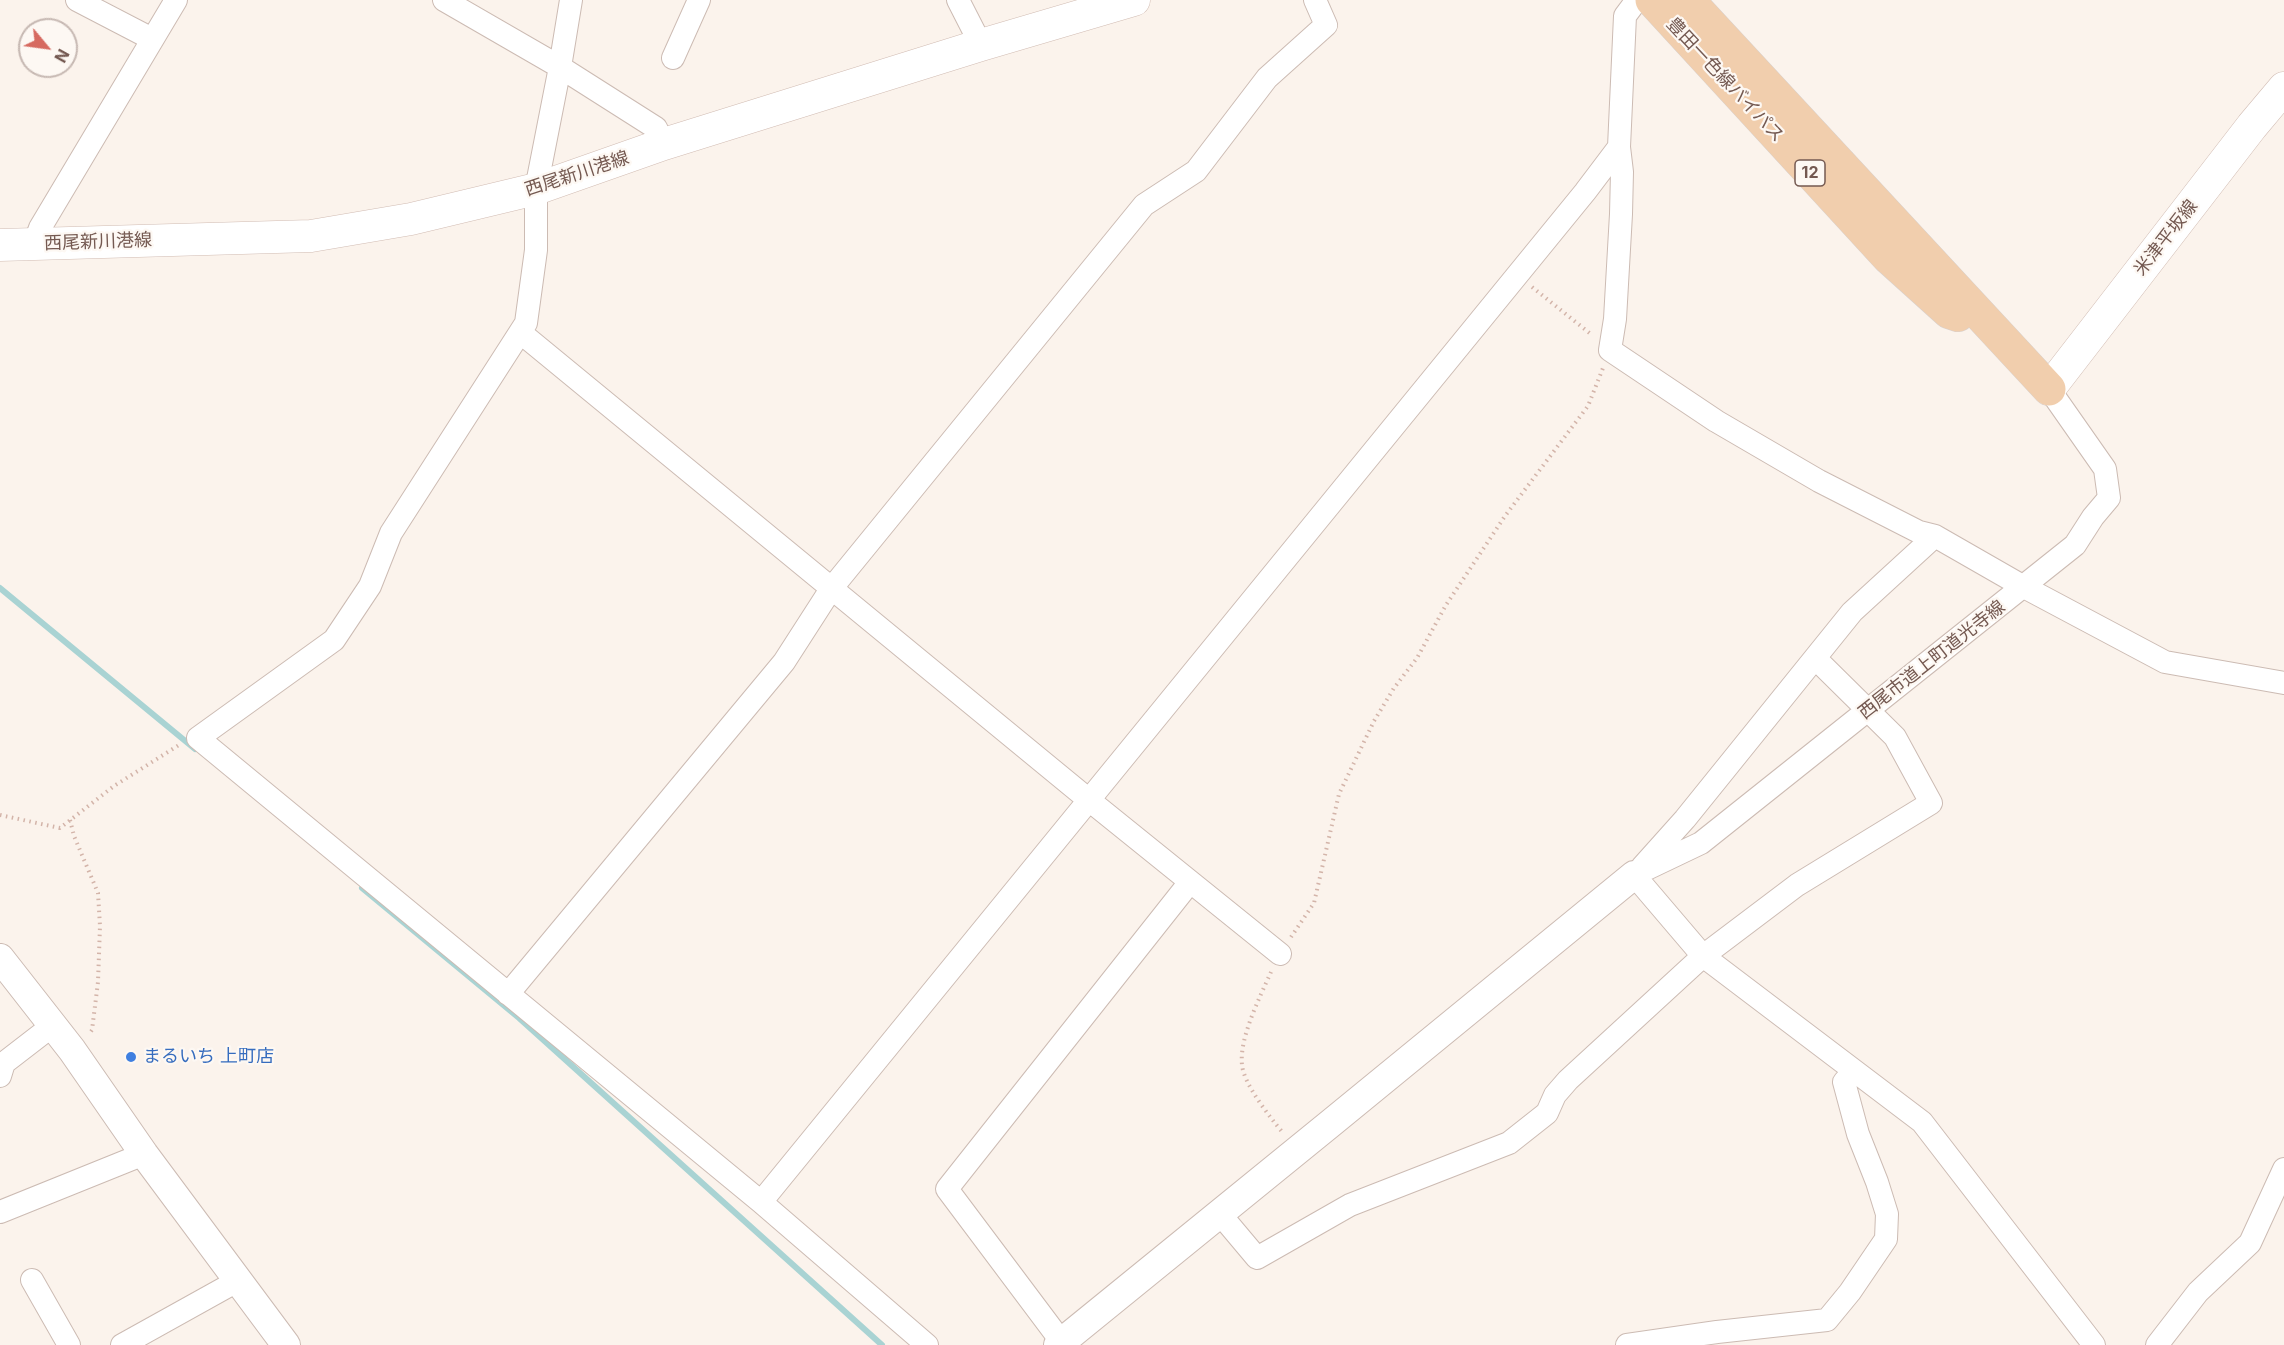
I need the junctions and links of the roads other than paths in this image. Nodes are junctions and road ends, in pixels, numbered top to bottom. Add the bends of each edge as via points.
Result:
1 (77, 0) edge
2 (176, 0) edge
3 (444, 0) edge
4 (571, 0) edge
5 (699, 0) edge
6 (958, 0) edge
7 (1134, 0) edge
8 (1315, 0) edge
9 (1637, 0) edge
10 (1652, 0) edge
11 (1688, 0) edge
12 (152, 39) junction
13 (981, 45) junction
14 (673, 58) dead end
15 (560, 68) junction
16 (2284, 88) edge
17 (664, 144) junction
18 (1619, 147) junction
19 (536, 189) junction
20 (11, 246) edge
21 (1986, 323) junction
22 (521, 333) junction
23 (2049, 389) junction
24 (1935, 536) junction
25 (2024, 587) junction
26 (831, 589) junction
27 (1815, 658) junction
28 (2284, 683) edge
29 (1868, 711) junction
30 (1089, 800) junction
31 (1634, 874) junction
32 (1190, 882) junction
33 (1280, 954) road end
34 (1702, 956) junction
35 (0, 958) edge
36 (508, 994) junction
37 (52, 1026) junction
38 (1854, 1071) junction
39 (0, 1076) edge
40 (144, 1154) junction
41 (2284, 1169) edge
42 (761, 1202) junction
43 (0, 1212) edge
44 (1220, 1214) junction
45 (32, 1280) dead end
46 (239, 1280) junction
47 (1061, 1344) edge
48 (69, 1345) edge
49 (122, 1345) edge
50 (286, 1345) edge
51 (927, 1345) edge
52 (1627, 1345) edge
53 (2094, 1345) edge
54 (2157, 1345) edge

1 - 12 street
2 - 12 street
3 - 15 street
4 - 15 street
5 - 14 street
6 - 13 street
7 - 13 main road, 西尾新川港線
8 - 26 street via 1326,25 1267,78 1196,171 1144,206
9 - 18 street via 1625,16
10 - 21 main road, 豊田一色線バイパス / 12 via 1888,257 1949,312
11 - 21 main road, 豊田一色線バイパス / 12
12 - 20 street via 40,228
13 - 17 main road, 西尾新川港線
15 - 17 street via 656,128
15 - 19 street
16 - 23 main road, 米津平坂線
17 - 19 main road, 西尾新川港線
18 - 24 street via 1621,214 1610,350 1716,421 1819,481 1918,532
18 - 30 street
19 - 20 main road, 西尾新川港線 via 411,219 311,236
19 - 22 street via 536,250 526,323
21 - 23 main road, 豊田一色線バイパス / 12
22 - 26 street
22 - 36 street via 391,534 370,586 334,640 198,738
23 - 25 street, 西尾市道上町道光寺線 via 2105,469 2109,498 2075,545
24 - 25 street
24 - 27 street via 1852,612
25 - 28 street via 2165,662
25 - 29 street, 西尾市道上町道光寺線
26 - 30 street
26 - 36 street via 784,662
27 - 29 street
27 - 31 street via 1685,819
29 - 31 street, 西尾市道上町道光寺線 via 1701,843
29 - 34 street via 1895,737 1931,802 1797,885
30 - 32 street
30 - 42 street
31 - 34 street
31 - 44 street
32 - 33 street
32 - 47 street via 947,1189
34 - 38 street
34 - 44 street via 1568,1080 1547,1113 1509,1143 1350,1204 1257,1258
35 - 37 street
36 - 42 street
37 - 39 street via 4,1063
37 - 40 street
38 - 52 street via 1844,1082 1887,1214 1886,1239 1827,1320
38 - 53 street via 1922,1122
40 - 43 street
40 - 46 street
41 - 54 street via 2250,1243 2198,1292
42 - 51 street
44 - 47 street
45 - 48 street
46 - 49 street
46 - 50 street

